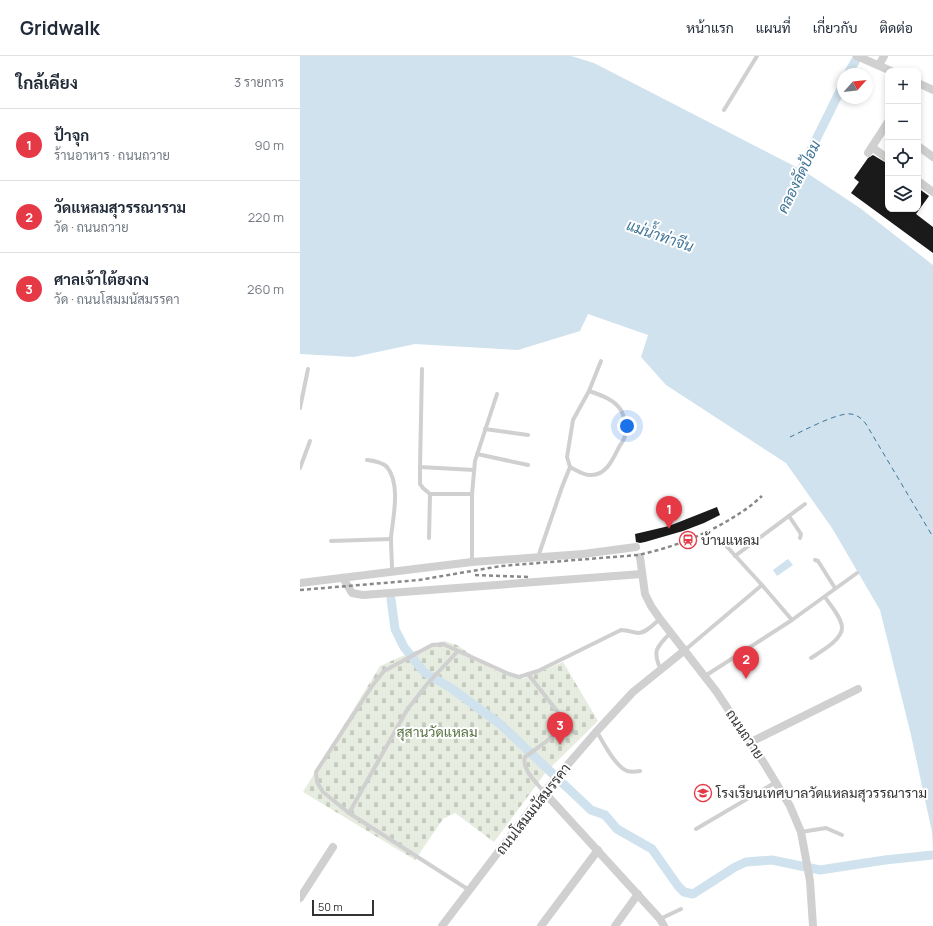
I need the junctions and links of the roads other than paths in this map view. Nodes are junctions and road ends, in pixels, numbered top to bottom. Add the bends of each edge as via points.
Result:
1 (757, 56) edge
2 (884, 56) edge
3 (860, 57) edge
4 (879, 66) junction
5 (885, 68) edge
6 (921, 84) edge
7 (933, 90) edge
8 (724, 110) dead end
9 (885, 128) edge
10 (921, 148) edge
11 (933, 157) edge
12 (885, 158) edge
13 (921, 183) edge
14 (933, 192) edge
15 (601, 361) dead end
16 (308, 369) dead end
17 (422, 369) dead end
18 (589, 391) junction
19 (497, 394) dead end
20 (300, 408) edge
21 (485, 429) junction
22 (528, 435) dead end
23 (310, 441) dead end
24 (477, 454) junction
25 (367, 460) dead end
26 (528, 465) dead end
27 (420, 467) junction
28 (570, 467) junction
29 (300, 468) edge
30 (474, 470) junction
31 (430, 494) junction
32 (472, 494) junction
33 (805, 504) dead end
34 (789, 516) junction
35 (429, 538) dead end
36 (800, 538) dead end
37 (391, 539) junction
38 (720, 540) dead end
39 (331, 541) dead end
40 (636, 547) dead end
41 (735, 556) junction
42 (538, 557) junction
43 (640, 558) dead end
44 (815, 560) dead end
45 (472, 562) junction
46 (392, 572) junction
47 (856, 573) dead end
48 (642, 574) junction
49 (343, 578) junction
50 (300, 583) edge
51 (762, 585) junction
52 (835, 588) junction
53 (825, 597) junction
54 (660, 619) junction
55 (792, 620) junction
56 (671, 632) junction
57 (685, 650) junction
58 (458, 651) junction
59 (811, 658) dead end
60 (661, 670) junction
61 (528, 674) junction
62 (705, 676) junction
63 (858, 689) dead end
64 (561, 716) junction
65 (573, 732) dead end
66 (596, 732) junction
67 (751, 742) junction
68 (640, 771) dead end
69 (776, 782) junction
70 (544, 792) junction
71 (349, 813) junction
72 (696, 829) dead end
73 (801, 832) junction
74 (842, 836) dead end
75 (333, 847) dead end
76 (598, 850) junction
77 (470, 890) junction
78 (638, 894) junction
79 (300, 898) edge
80 (681, 909) dead end
81 (662, 923) edge
82 (442, 926) edge
83 (541, 926) edge
84 (615, 926) edge
85 (813, 926) edge

1 - 8 lane
2 - 4 street
3 - 4 street
4 - 5 street
6 - 7 street
9 - 12 street via 870,150
10 - 11 street
13 - 14 street
15 - 18 lane
16 - 20 lane
17 - 27 lane
18 - 28 lane via 573,420 567,457
18 - 28 lane via 605,397 622,411 624,437 610,464 600,472 591,476
19 - 21 lane
21 - 22 lane
21 - 24 lane
23 - 29 lane
24 - 26 lane
24 - 30 lane
25 - 37 lane via 382,464 392,477 395,494
27 - 30 lane
27 - 31 lane via 420,484
28 - 42 lane
30 - 32 lane
31 - 32 lane
31 - 35 lane
32 - 45 lane
33 - 34 lane
34 - 36 lane via 801,534
34 - 41 lane
37 - 39 lane
37 - 46 lane
38 - 41 lane
40 - 42 street
41 - 51 lane
42 - 45 street
43 - 48 street, ถนนถวาย
44 - 52 lane
45 - 46 street
46 - 49 street
47 - 52 lane
48 - 49 street via 363,595 352,593
48 - 54 street, ถนนถวาย via 645,594
49 - 50 street
51 - 55 lane
51 - 57 lane
52 - 53 lane
53 - 55 lane
53 - 59 lane via 839,619 841,634
54 - 56 street, ถนนถวาย
54 - 61 lane via 646,631 638,633 621,630
55 - 62 lane
56 - 57 street, ถนนถวาย
56 - 60 lane via 655,653
57 - 60 street, ถนนโสมมนัสมรรคา
57 - 62 street, ถนนถวาย
58 - 61 lane via 509,674 519,677
58 - 71 lane via 407,710
58 - 71 lane via 443,644 432,644 384,671 372,686 316,772 317,782 323,792
60 - 66 street, ถนนโสมมนัสมรรคา via 633,692
61 - 64 lane
62 - 67 street, ถนนถวาย
63 - 67 street
64 - 65 lane
64 - 70 lane via 562,723 556,732 525,757 523,762
66 - 68 lane via 618,764 626,770
66 - 70 street, ถนนโสมมนัสมรรคา
67 - 69 street, ถนนถวาย
69 - 72 lane
69 - 73 street, ถนนถวาย
70 - 76 street
70 - 77 street, ถนนโสมมนัสมรรคา
71 - 77 lane
73 - 74 lane via 826,828
73 - 85 street, ถนนถวาย via 810,881
75 - 79 street
76 - 78 street
76 - 83 street
77 - 82 street, ถนนโสมมนัสมรรคา
78 - 81 street
78 - 84 street
80 - 81 lane

